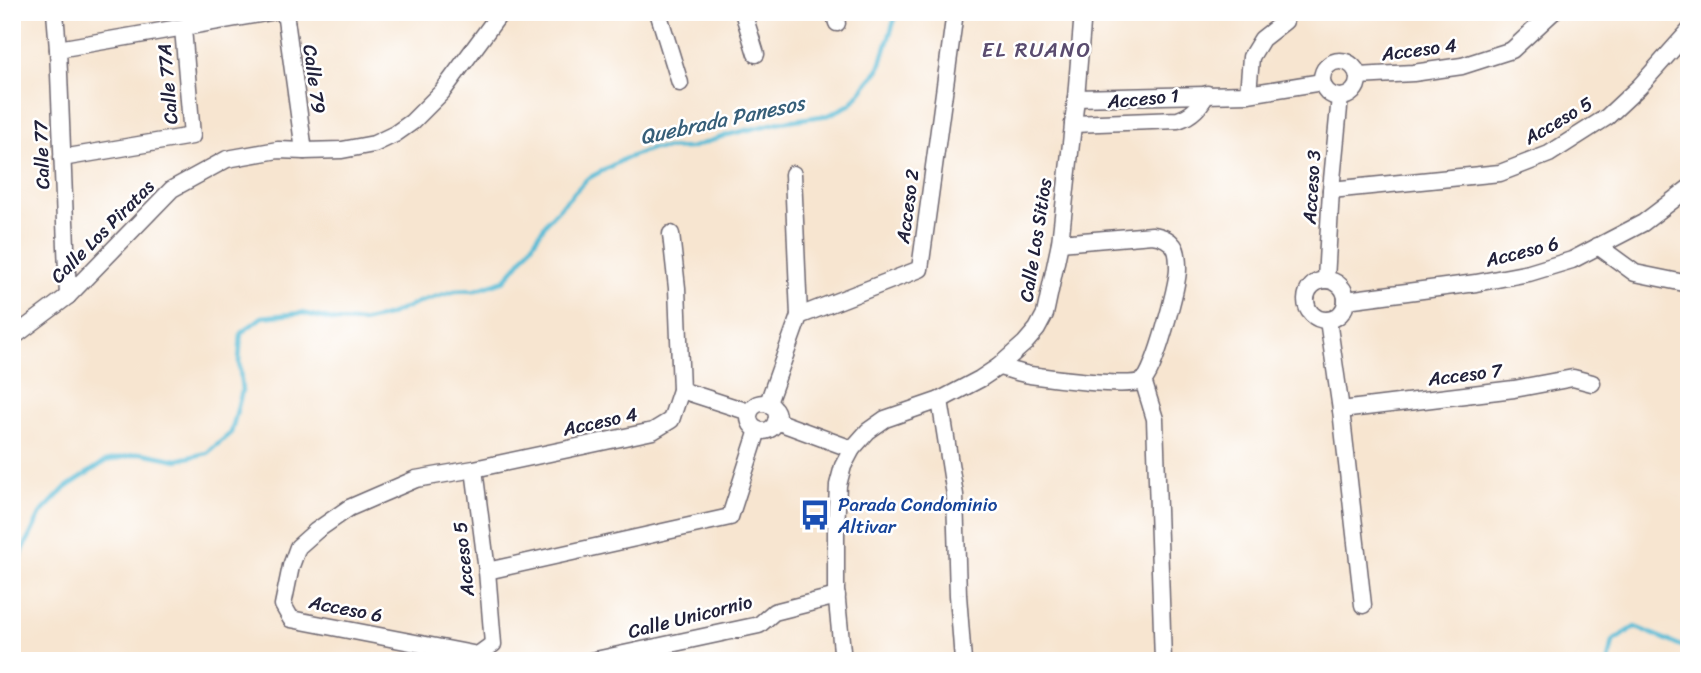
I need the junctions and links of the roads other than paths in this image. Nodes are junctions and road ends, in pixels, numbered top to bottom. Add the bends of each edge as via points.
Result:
1 (55, 12) edge
2 (271, 12) edge
3 (285, 12) edge
4 (501, 12) edge
5 (658, 12) edge
6 (743, 12) edge
7 (955, 12) edge
8 (1083, 12) edge
9 (1553, 12) edge
10 (1285, 21) dead end
11 (183, 28) junction
12 (1689, 31) edge
13 (58, 49) junction
14 (756, 54) dead end
15 (1358, 76) junction
16 (1322, 82) junction
17 (680, 83) dead end
18 (1248, 93) junction
19 (1208, 94) junction
20 (1340, 97) junction
21 (1076, 98) junction
22 (1073, 124) junction
23 (304, 151) junction
24 (62, 158) junction
25 (793, 174) dead end
26 (1689, 188) edge
27 (1331, 190) junction
28 (671, 234) dead end
29 (1060, 243) junction
30 (1598, 246) junction
31 (1326, 280) junction
32 (1689, 284) edge
33 (68, 296) junction
34 (1346, 300) junction
35 (799, 316) junction
36 (1328, 320) junction
37 (12, 338) edge
38 (998, 367) junction
39 (1143, 380) junction
40 (1592, 383) dead end
41 (681, 390) junction
42 (940, 400) junction
43 (768, 403) junction
44 (1341, 410) junction
45 (749, 412) junction
46 (776, 421) junction
47 (758, 430) junction
48 (852, 449) junction
49 (474, 470) junction
50 (487, 571) junction
51 (837, 596) junction
52 (1363, 605) dead end
53 (493, 645) joint
54 (591, 661) edge
55 (843, 661) edge
56 (963, 661) edge
57 (1163, 661) edge

1 - 13 street, Calle 77
2 - 11 street
3 - 23 street, Calle 79
4 - 23 street, Calle Los Piratas via 442,92 395,134 374,144 342,150
5 - 17 street
6 - 14 street
7 - 35 street, Acceso 2 via 920,269
8 - 21 street, Calle Los Sitios
9 - 15 street, Acceso 4 via 1512,50 1462,66
10 - 18 street via 1262,39 1251,57
11 - 13 street
11 - 24 street, Calle 77A via 192,136
12 - 27 street, Acceso 5 via 1607,117 1549,154 1500,173
13 - 24 street, Calle 77
15 - 16 street via 1352,65 1340,61 1324,70
15 - 20 street via 1352,93
16 - 18 street, Acceso 1
16 - 20 street via 1328,93
18 - 19 street, Acceso 1
19 - 21 street, Acceso 1
19 - 22 street, Acceso 1 via 1188,117 1178,120
20 - 27 street, Acceso 3
21 - 22 street, Calle Los Sitios
22 - 29 street, Calle Los Sitios
23 - 33 street, Calle Los Piratas via 278,150 226,159 173,189
24 - 33 street, Calle 77
25 - 35 street
26 - 30 street, Acceso 6 via 1643,223
27 - 31 street, Acceso 3
28 - 41 street, Acceso 4
29 - 38 street, Calle Los Sitios via 1045,314 1025,343
29 - 39 street via 1152,235 1161,236 1175,249 1178,271 1169,308 1153,365
30 - 32 street via 1634,274
30 - 34 street, Acceso 6 via 1572,260 1529,273
31 - 34 street via 1342,288
31 - 36 street via 1309,289 1306,301 1315,317
33 - 37 street, Calle Los Piratas
34 - 36 street via 1339,315
35 - 43 street
36 - 44 street
38 - 39 street via 1117,384
38 - 42 street, Calle Los Sitios
39 - 57 street via 1155,419
40 - 44 street, Acceso 7 via 1573,378
41 - 45 street
41 - 49 street, Acceso 4 via 671,420 653,431
42 - 48 street, Calle Los Sitios via 885,419
42 - 56 street via 955,495
43 - 45 street via 759,403
43 - 46 street via 775,408
44 - 52 street
45 - 47 street via 749,421
46 - 47 street via 767,430
46 - 48 street
47 - 50 street via 730,517
48 - 51 street, Calle Los Sitios via 838,485
49 - 50 street, Acceso 5
49 - 53 street, Acceso 6 via 416,479 349,508 316,531 298,547 283,605 291,619 478,655
50 - 53 street, Acceso 5
51 - 54 street, Calle Unicornio via 774,612 759,625
51 - 55 street, Calle Los Sitios

